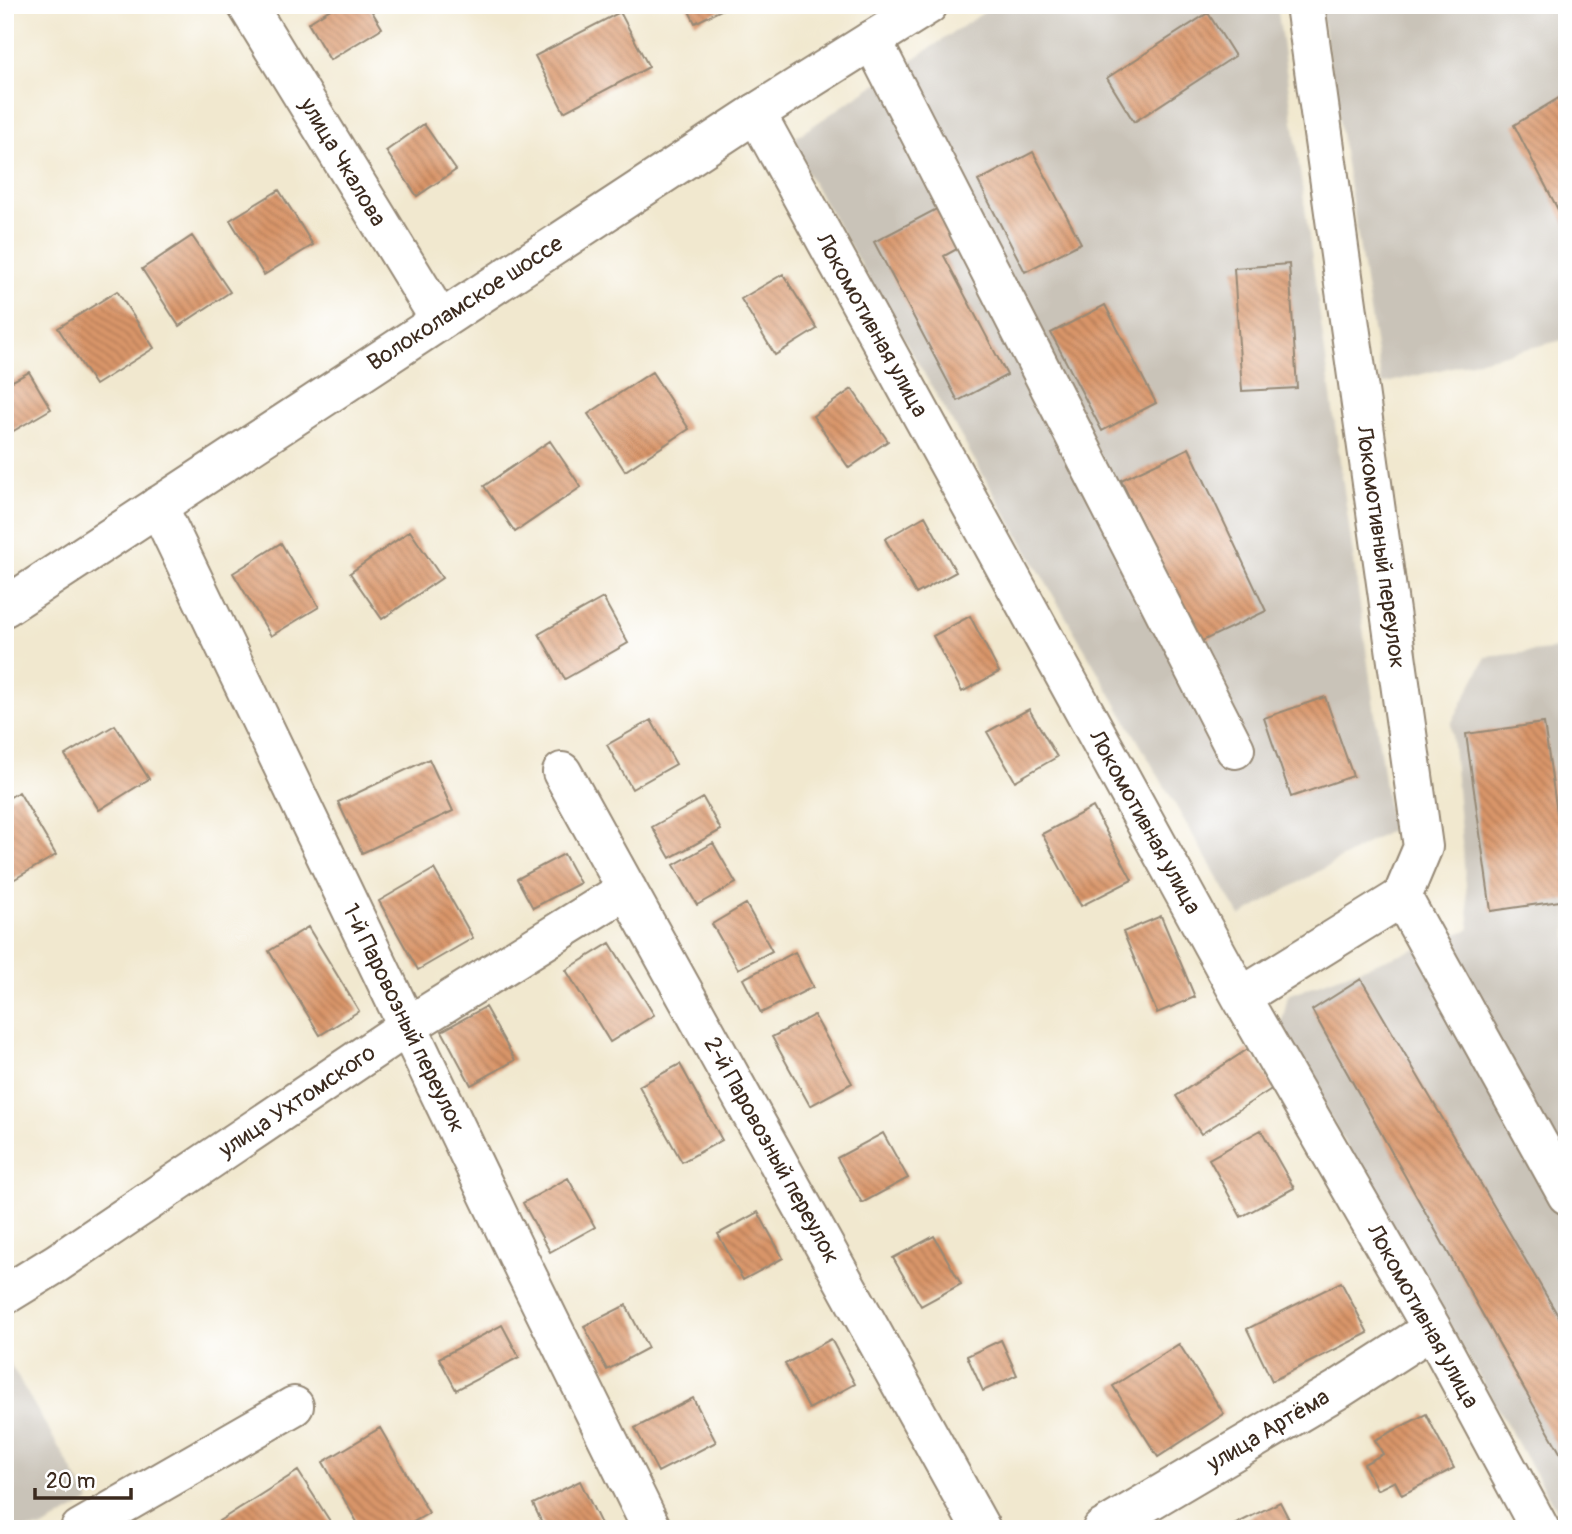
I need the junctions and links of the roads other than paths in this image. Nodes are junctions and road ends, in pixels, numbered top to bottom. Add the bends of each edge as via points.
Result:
1 (247, 5) edge
2 (929, 5) edge
3 (1305, 5) edge
4 (872, 40) junction
5 (756, 113) junction
6 (440, 320) junction
7 (158, 506) junction
8 (5, 607) edge
9 (1235, 749) dead end
10 (562, 772) dead end
11 (627, 889) junction
12 (1402, 897) junction
13 (1241, 997) junction
14 (408, 1026) junction
15 (1567, 1195) edge
16 (5, 1295) edge
17 (1432, 1329) junction
18 (294, 1406) dead end
19 (80, 1529) edge
20 (652, 1529) edge
21 (981, 1529) edge
22 (1102, 1529) edge
23 (1540, 1529) edge

1 - 6 street, улица Чкалова
2 - 4 street, Волоколамское шоссе
3 - 12 street, Локомотивный переулок via 1423,847
4 - 5 street, Волоколамское шоссе
4 - 9 street
5 - 6 street, Волоколамское шоссе
5 - 13 street, Локомотивная улица
6 - 7 street, Волоколамское шоссе
7 - 8 street, Волоколамское шоссе
7 - 14 street, 1-й Паровозный переулок
10 - 11 street, 2-й Паровозный переулок
11 - 14 street, улица Ухтомского
11 - 21 street, 2-й Паровозный переулок
12 - 13 street
12 - 15 street
13 - 17 street, Локомотивная улица
14 - 16 street, улица Ухтомского
14 - 20 street, 1-й Паровозный переулок
17 - 22 street, улица Артёма
17 - 23 street, Локомотивная улица
18 - 19 street

